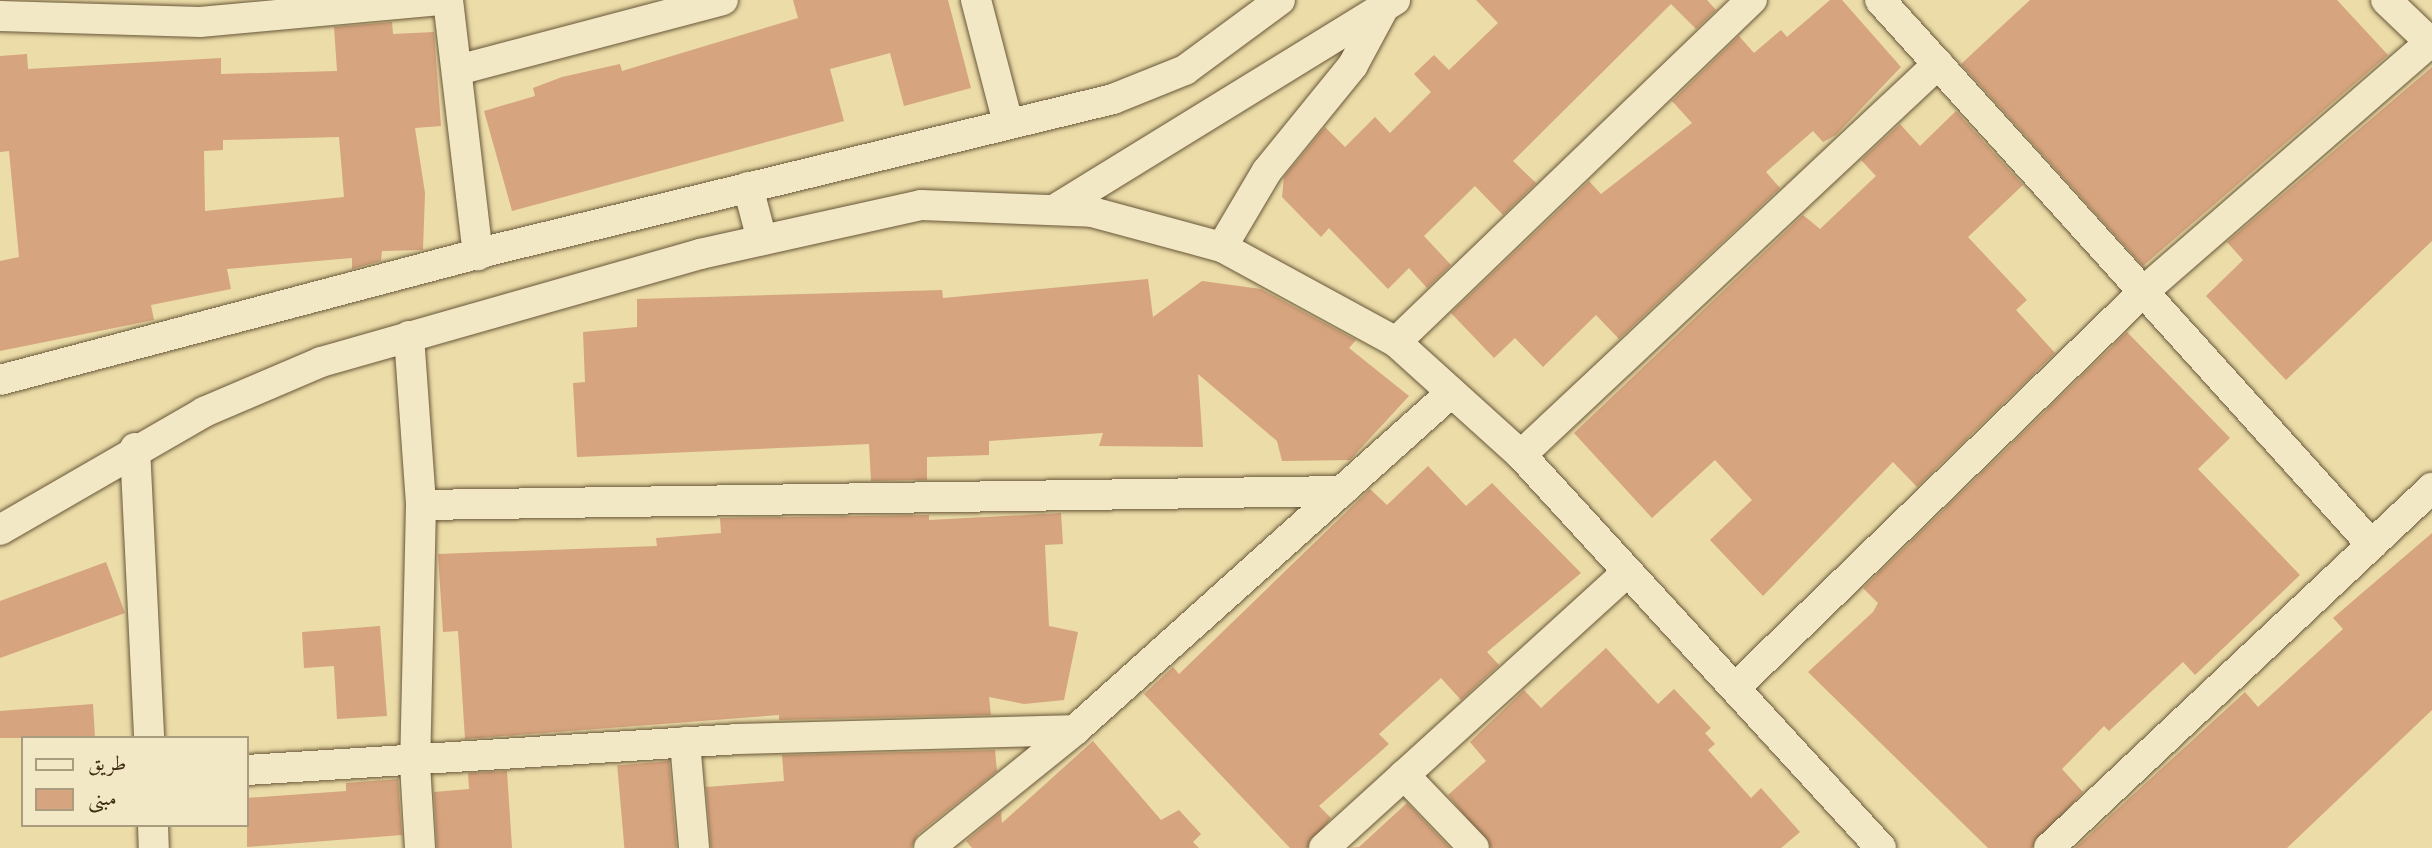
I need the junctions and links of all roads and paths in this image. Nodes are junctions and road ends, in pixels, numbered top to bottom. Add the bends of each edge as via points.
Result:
1 (440, 0) edge
2 (448, 0) edge
3 (723, 0) edge
4 (976, 0) edge
5 (1280, 0) edge
6 (1752, 0) edge
7 (1880, 0) edge
8 (2386, 0) edge
9 (1389, 4) edge
10 (0, 16) edge
11 (2431, 43) edge
12 (1938, 64) junction
13 (458, 70) junction
14 (1007, 123) junction
15 (748, 187) junction
16 (1057, 208) junction
17 (762, 240) junction
18 (1222, 247) junction
19 (478, 254) junction
20 (2144, 291) junction
21 (409, 336) junction
22 (1396, 342) junction
23 (0, 380) edge
24 (1452, 392) junction
25 (135, 449) junction
26 (1521, 455) junction
27 (2432, 488) edge
28 (1342, 491) junction
29 (421, 505) junction
30 (0, 530) edge
31 (2372, 545) junction
32 (1627, 572) junction
33 (1736, 687) junction
34 (1075, 730) junction
35 (149, 736) edge
36 (685, 742) junction
37 (415, 764) junction
38 (248, 770) edge
39 (1404, 775) junction
40 (153, 827) edge
41 (154, 848) edge
42 (420, 848) edge
43 (694, 848) edge
44 (929, 848) edge
45 (1324, 848) edge
46 (1474, 848) edge
47 (1881, 848) edge
48 (2049, 848) edge

1 - 10 street via 200,22
2 - 13 street
3 - 13 street
4 - 14 street
5 - 14 street via 1185,70 1113,99
6 - 22 street
7 - 12 street
8 - 11 street
9 - 16 street
9 - 18 street via 1353,65 1267,171
11 - 20 street
12 - 20 street
12 - 26 street
13 - 19 street
14 - 15 street
15 - 17 street
15 - 19 street
16 - 17 street via 941,202
16 - 18 street via 1127,218
17 - 21 street
18 - 22 street
19 - 23 street
20 - 31 street
20 - 33 street
21 - 25 street via 246,390
21 - 29 street
22 - 24 street
24 - 26 street
24 - 28 street
25 - 30 street
25 - 35 street
26 - 32 street
27 - 31 street
28 - 29 street
28 - 34 street
29 - 37 street
31 - 48 street
32 - 33 street
32 - 39 street
33 - 47 street
34 - 36 street
34 - 44 street
36 - 37 street
36 - 43 street
37 - 38 street
37 - 42 street
39 - 45 street
39 - 46 street
40 - 41 street

